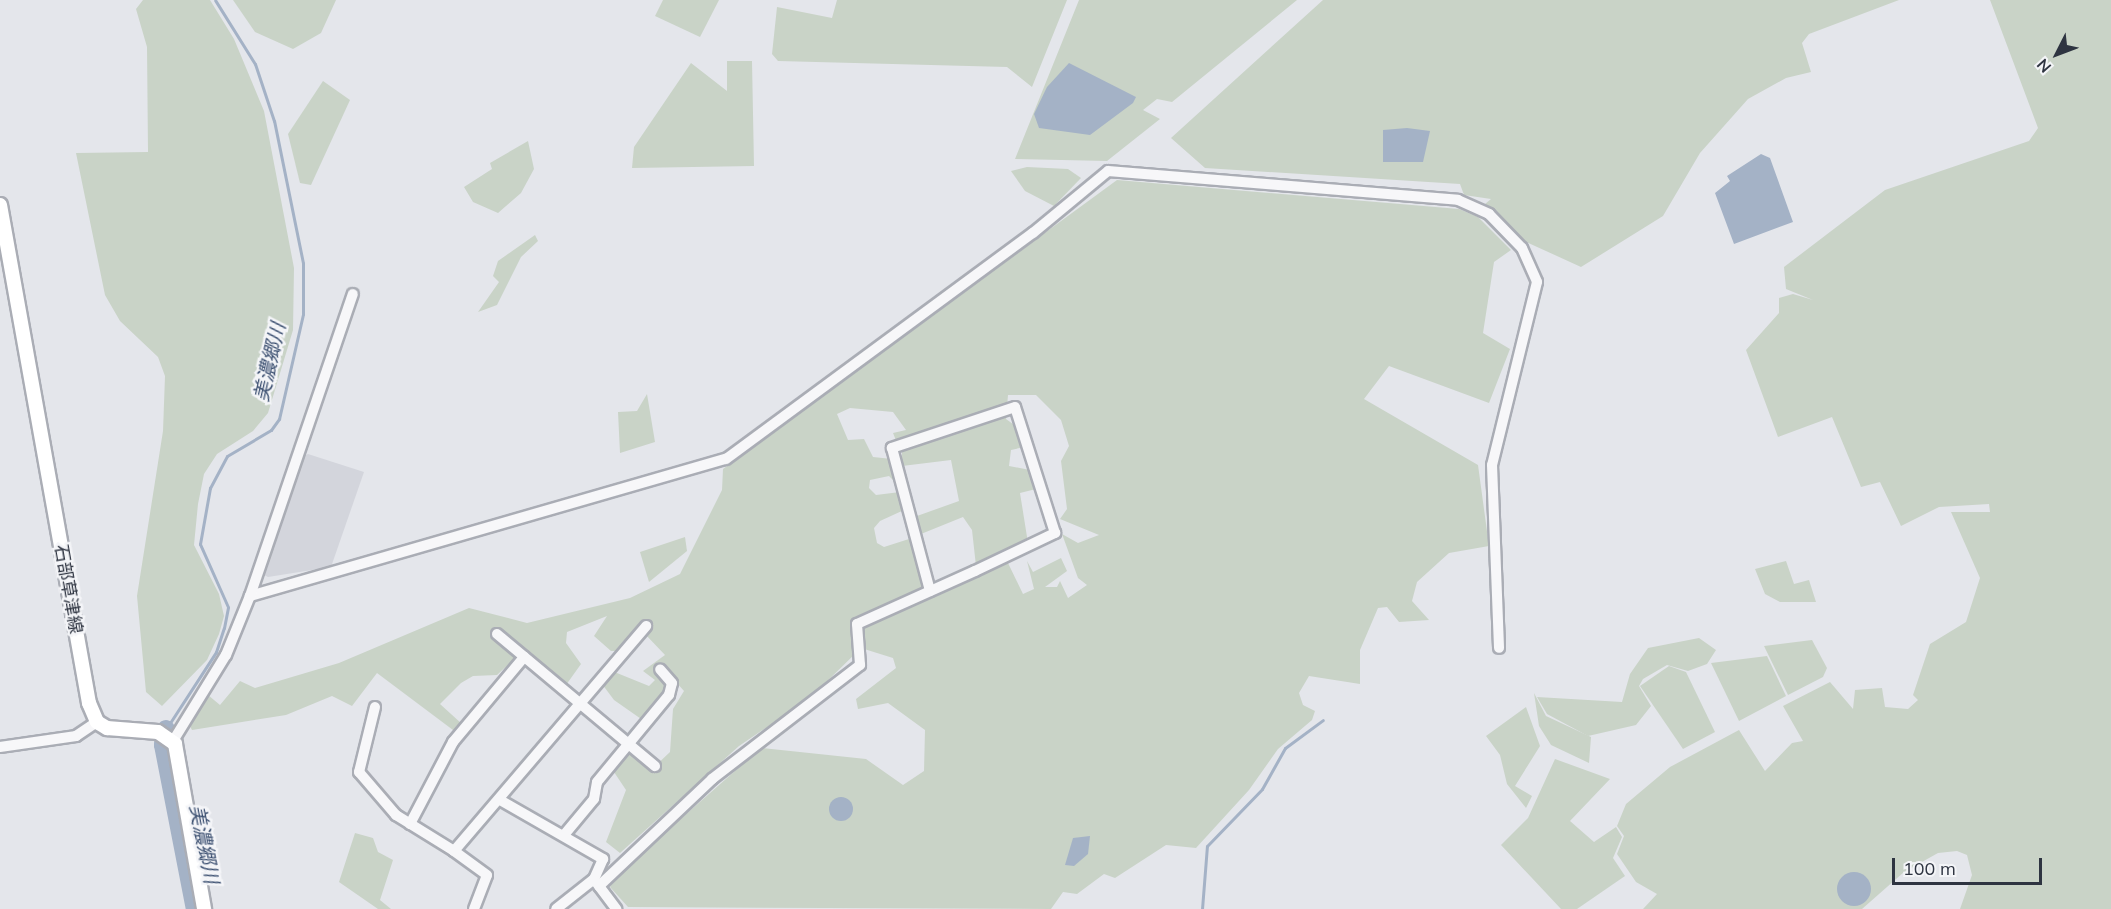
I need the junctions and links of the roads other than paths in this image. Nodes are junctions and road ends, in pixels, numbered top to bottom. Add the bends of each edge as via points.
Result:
1 (0, 205) edge
2 (353, 294) dead end
3 (930, 591) junction
4 (250, 596) junction
5 (646, 626) dead end
6 (497, 634) dead end
7 (1498, 648) dead end
8 (524, 657) junction
9 (660, 669) dead end
10 (580, 704) junction
11 (375, 707) dead end
12 (97, 722) junction
13 (172, 741) junction
14 (630, 744) junction
15 (0, 747) edge
16 (655, 766) dead end
17 (500, 800) junction
18 (410, 824) junction
19 (564, 835) junction
20 (454, 851) junction
21 (603, 859) junction
22 (618, 867) junction
23 (597, 882) junction
24 (204, 909) edge
25 (474, 909) edge
26 (556, 909) edge
27 (616, 909) edge

1 - 12 main road, 石部草津線 via 78,649
2 - 4 street
3 - 3 street via 1055,533 1015,407 892,448
3 - 22 street via 857,624 860,665 712,779
4 - 7 street via 726,459 1041,227 1108,171 1458,200 1489,214 1522,248 1537,282 1492,465
4 - 13 street via 226,655
5 - 10 street
6 - 8 street
8 - 10 street
8 - 18 street via 453,742
9 - 14 street via 673,688
10 - 14 street
10 - 17 street
11 - 18 street via 359,772
12 - 13 main road via 155,732
12 - 15 street via 76,736
13 - 24 main road via 181,754 187,828
14 - 16 street
14 - 19 street via 597,782 594,799
17 - 19 street
17 - 20 street
18 - 20 street
19 - 21 street
20 - 25 street via 487,875
21 - 22 street
21 - 23 street
22 - 23 street
23 - 26 street
23 - 27 street

